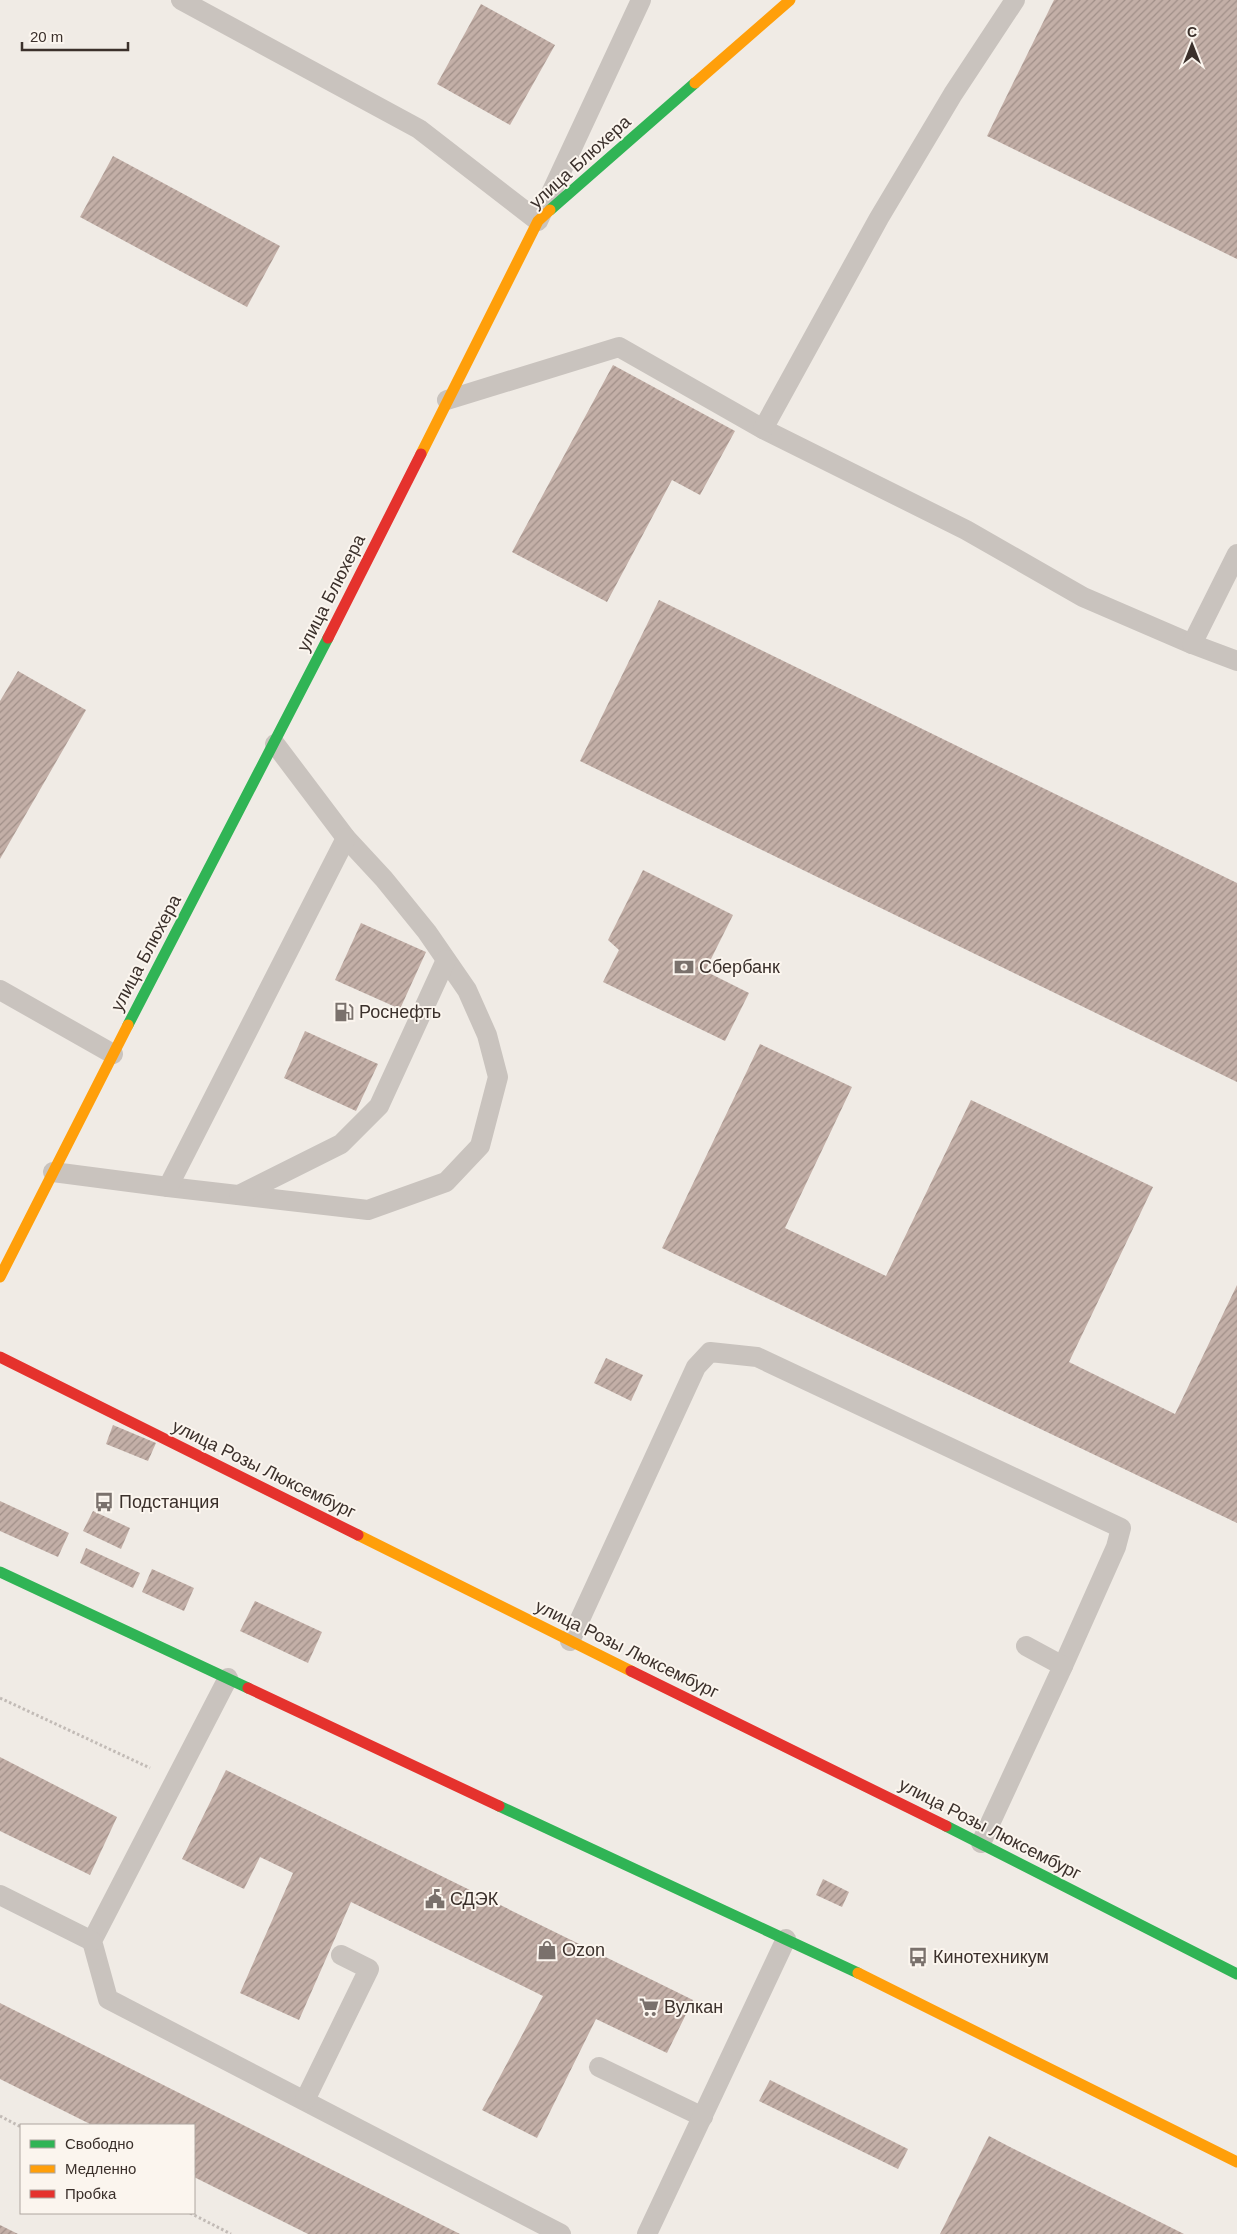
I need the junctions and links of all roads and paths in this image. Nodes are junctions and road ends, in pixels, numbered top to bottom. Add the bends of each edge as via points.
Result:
1 (181, 0) edge
2 (641, 0) edge
3 (790, 0) edge
4 (1015, 0) edge
5 (538, 221) junction
6 (447, 400) junction
7 (763, 429) junction
8 (1237, 554) edge
9 (1192, 644) junction
10 (1237, 661) edge
11 (275, 744) junction
12 (346, 838) junction
13 (446, 960) junction
14 (0, 990) edge
15 (113, 1054) junction
16 (54, 1172) junction
17 (168, 1188) junction
18 (239, 1195) junction
19 (0, 1277) edge
20 (0, 1357) edge
21 (0, 1572) edge
22 (570, 1641) junction
23 (1026, 1646) dead end
24 (1063, 1666) junction
25 (228, 1678) junction
26 (0, 1698) edge
27 (175, 1780) junction
28 (981, 1842) junction
29 (0, 1894) edge
30 (786, 1939) junction
31 (92, 1941) junction
32 (341, 1955) dead end
33 (1237, 1974) edge
34 (599, 2068) dead end
35 (305, 2100) junction
36 (0, 2116) edge
37 (702, 2116) junction
38 (20, 2126) edge
39 (1237, 2162) edge
40 (192, 2214) edge
41 (231, 2234) edge
42 (560, 2234) edge
43 (647, 2234) edge

1 - 5 lane via 419,129
2 - 5 lane
3 - 5 street, улица Блюхера
4 - 7 lane via 953,94 879,218
5 - 6 street, улица Блюхера
6 - 7 lane via 619,347
6 - 11 street, улица Блюхера
7 - 9 lane via 966,530 1083,598
8 - 9 lane
9 - 10 lane
11 - 12 lane
11 - 15 street, улица Блюхера
12 - 13 lane via 384,879
12 - 17 lane
13 - 18 lane via 378,1106 341,1144
13 - 18 lane via 467,990 487,1035 498,1077 480,1146 446,1182 368,1210
14 - 15 lane
15 - 16 street, улица Блюхера
16 - 17 lane
16 - 19 street, улица Блюхера
17 - 18 lane
20 - 22 street, улица Розы Люксембург
21 - 25 street
22 - 24 lane via 696,1367 710,1352 756,1357 1121,1528 1116,1547
22 - 28 street, улица Розы Люксембург
23 - 24 lane
24 - 28 lane
25 - 27 lane
25 - 30 street
26 - 27 path
27 - 31 lane
28 - 33 street, улица Розы Люксембург
29 - 31 lane
30 - 37 lane
30 - 39 street
31 - 35 lane via 108,1999
32 - 35 lane via 369,1969
34 - 37 lane
35 - 42 lane
36 - 38 path
37 - 43 lane
40 - 41 path

